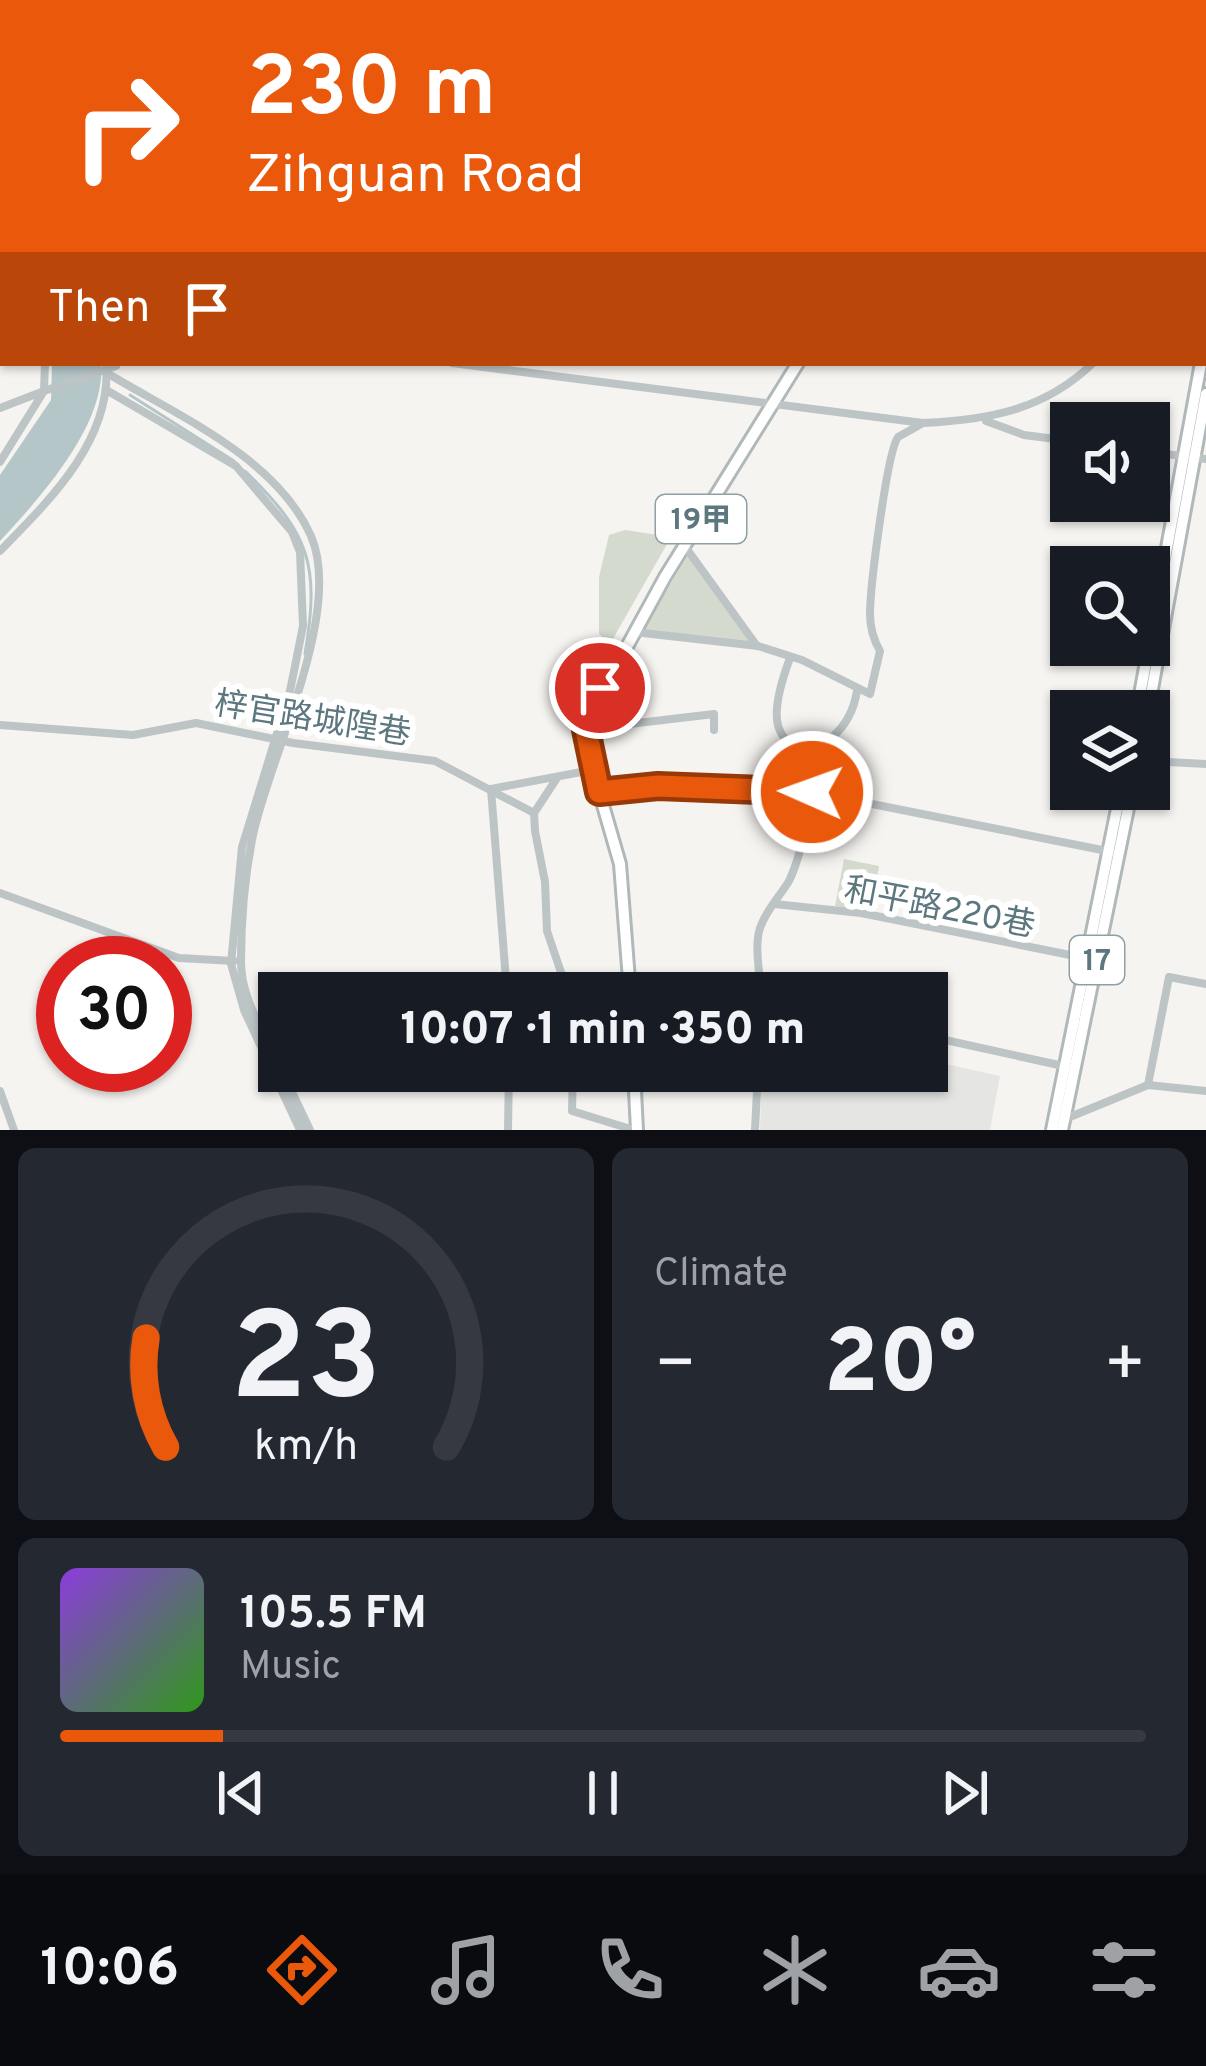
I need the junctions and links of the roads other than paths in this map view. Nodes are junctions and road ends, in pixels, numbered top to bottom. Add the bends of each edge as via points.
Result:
1 (45, 366) edge
2 (474, 366) edge
3 (796, 366) edge
4 (1090, 366) edge
5 (1202, 366) edge
6 (110, 367) edge
7 (46, 391) junction
8 (108, 391) junction
9 (1206, 394) edge
10 (770, 406) junction
11 (0, 407) edge
12 (985, 421) junction
13 (923, 423) junction
14 (1050, 439) edge
15 (1197, 458) edge
16 (0, 462) edge
17 (684, 545) junction
18 (0, 550) edge
19 (1170, 581) edge
20 (632, 632) junction
21 (758, 646) junction
22 (790, 658) junction
23 (857, 692) junction
24 (0, 724) edge
25 (586, 730) junction
26 (714, 730) dead end
27 (279, 740) junction
28 (804, 758) junction
29 (1170, 762) edge
30 (1206, 764) edge
31 (592, 770) junction
32 (557, 777) junction
33 (491, 789) junction
34 (742, 790) junction
35 (599, 792) junction
36 (812, 792) junction
37 (1119, 810) edge
38 (1126, 810) edge
39 (534, 813) junction
40 (1114, 852) junction
41 (0, 893) edge
42 (773, 904) junction
43 (1092, 960) junction
44 (236, 962) junction
45 (505, 972) edge
46 (561, 972) edge
47 (628, 972) edge
48 (760, 972) edge
49 (1206, 984) edge
50 (258, 1021) edge
51 (948, 1041) edge
52 (1070, 1068) junction
53 (1148, 1085) junction
54 (0, 1091) edge
55 (1206, 1091) edge
56 (289, 1092) edge
57 (509, 1092) edge
58 (572, 1092) edge
59 (635, 1092) edge
60 (757, 1092) edge
61 (294, 1108) junction
62 (1064, 1125) edge
63 (14, 1130) edge
64 (300, 1130) edge
65 (310, 1130) edge
66 (508, 1130) edge
67 (636, 1130) edge
68 (755, 1130) edge
69 (1052, 1130) edge

1 - 7 street
2 - 10 street
3 - 10 main road, 19甲
4 - 12 street via 1035,404
5 - 15 main road
6 - 7 street, bridge
6 - 8 street
6 - 27 street via 244,457 310,536 316,602
7 - 11 street
7 - 16 street
8 - 18 street via 68,478
8 - 27 street via 236,466 292,532 304,615
9 - 15 main road
10 - 13 street
10 - 17 main road, 19甲
12 - 13 street
12 - 14 street
13 - 23 street via 898,437 883,477 885,521 870,610 880,651 870,694
15 - 19 main road
17 - 20 main road, 19甲
17 - 21 street
20 - 21 street
20 - 25 main road, 19甲
21 - 22 street
22 - 23 street
22 - 28 street via 774,720 780,738
23 - 28 street via 854,710
24 - 27 street, 梓官路城隍巷 via 134,735 196,723
25 - 26 street via 714,714
25 - 31 main road
27 - 33 street, 梓官路城隍巷 via 435,761
27 - 44 street via 246,848
28 - 34 street
28 - 36 street
29 - 30 street
31 - 32 street
31 - 35 main road
32 - 33 street
32 - 39 street
33 - 39 street, 梓官路城隍巷
33 - 45 street
34 - 35 street
34 - 36 street
35 - 47 main road via 620,864
36 - 40 street
36 - 42 street via 793,872
37 - 40 main road, 17
38 - 40 main road, 17
39 - 46 street via 547,931
40 - 43 main road, 17
41 - 44 street via 179,958
42 - 43 street, 和平路220巷 via 861,913
42 - 48 street via 759,930
43 - 52 main road, 17
44 - 50 street
44 - 61 street via 244,1010
49 - 53 street via 1169,977
51 - 52 street
52 - 62 main road, 17
52 - 69 main road, 17
53 - 55 street
53 - 62 street
54 - 63 street
56 - 61 street
57 - 66 street
58 - 67 street via 572,1111
59 - 67 main road
60 - 68 street
61 - 64 street
61 - 65 street

